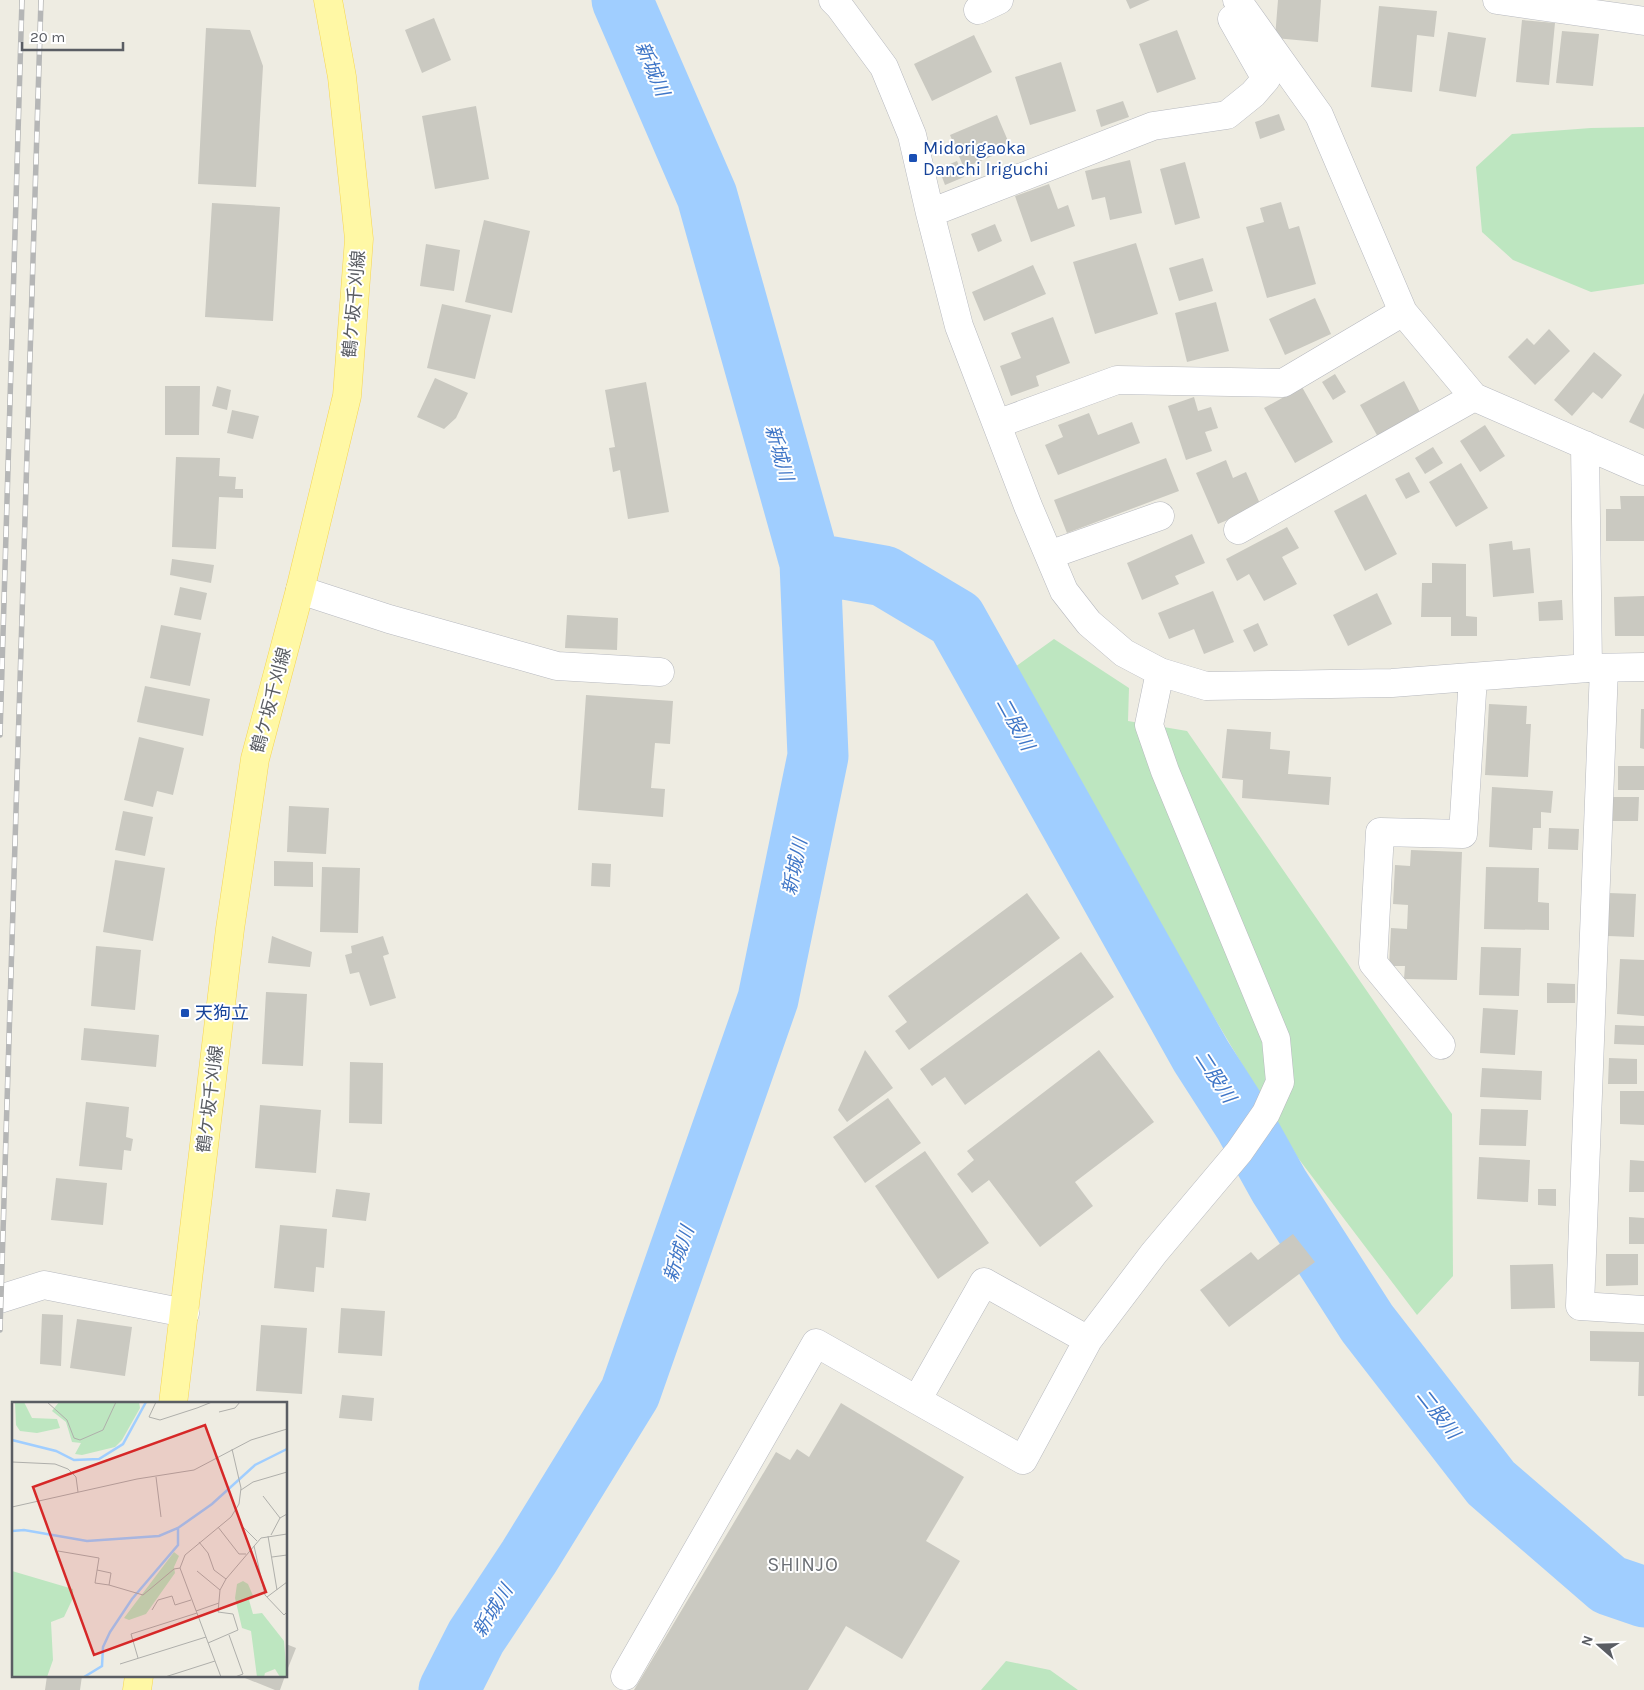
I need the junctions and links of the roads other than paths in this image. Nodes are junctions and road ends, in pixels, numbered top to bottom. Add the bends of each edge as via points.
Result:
1 (328, 0) edge
2 (833, 0) edge
3 (1228, 0) edge
4 (1237, 0) edge
5 (1497, 0) edge
6 (1644, 20) edge
7 (930, 213) junction
8 (1403, 312) junction
9 (1474, 397) junction
10 (997, 424) junction
11 (1585, 445) junction
12 (1644, 471) edge
13 (1160, 516) dead end
14 (1238, 530) dead end
15 (1049, 555) junction
16 (300, 590) junction
17 (1644, 667) edge
18 (1596, 668) junction
19 (660, 672) dead end
20 (1160, 672) junction
21 (1472, 677) junction
22 (1441, 1045) dead end
23 (0, 1299) edge
24 (1644, 1310) edge
25 (185, 1313) junction
26 (1088, 1340) junction
27 (917, 1400) junction
28 (173, 1402) edge
29 (625, 1676) dead end

1 - 16 main road, 鶴ケ坂千刈線 via 342,77 359,239 346,396
2 - 7 street via 884,67 912,135
3 - 7 street via 1226,10 1266,79 1227,114 1153,126
4 - 8 street via 1319,115
5 - 6 street
7 - 10 street via 959,326
8 - 9 street
8 - 10 street via 1283,383 1117,380
9 - 11 street
9 - 14 street
10 - 15 street
11 - 12 street
11 - 18 street
13 - 15 street
15 - 20 street via 1064,591 1089,624 1124,652
16 - 19 street via 389,619 557,666
16 - 25 main road, 鶴ケ坂千刈線 via 255,759 230,929
17 - 18 street
18 - 21 street
18 - 24 street via 1580,1306
20 - 21 street via 1206,686 1392,683
20 - 26 street via 1149,725 1276,1039 1280,1082 1266,1113 1239,1152 1154,1253
21 - 22 street via 1463,834 1380,832 1373,963
23 - 25 street via 44,1285
25 - 28 main road, 鶴ケ坂千刈線
26 - 27 street via 984,1282
26 - 27 street via 1024,1460
27 - 29 street via 816,1343

